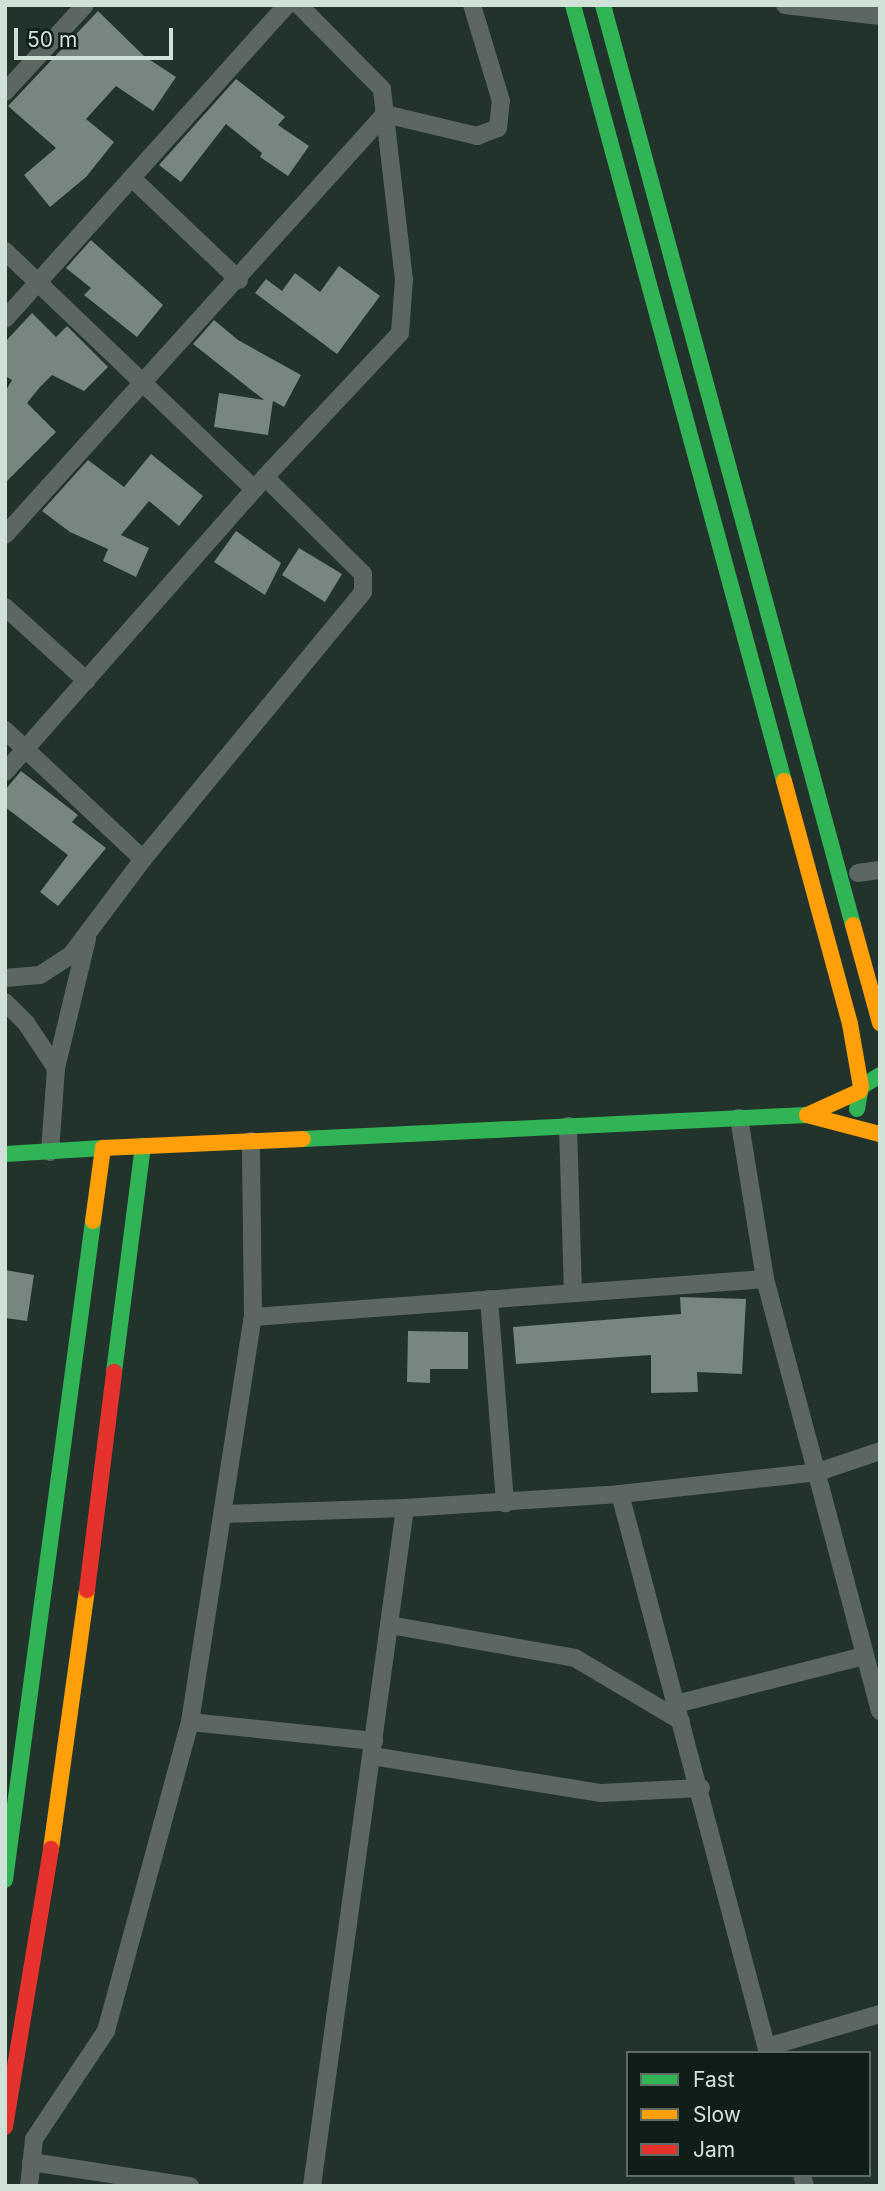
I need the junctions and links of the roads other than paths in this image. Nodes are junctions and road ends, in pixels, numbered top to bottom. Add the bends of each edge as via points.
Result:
1 (85, 5) edge
2 (287, 5) edge
3 (299, 5) edge
4 (472, 5) edge
5 (573, 5) edge
6 (603, 5) edge
7 (785, 5) edge
8 (880, 16) edge
9 (5, 92) edge
10 (385, 114) junction
11 (134, 180) junction
12 (5, 251) edge
13 (239, 280) junction
14 (40, 282) junction
15 (5, 319) edge
16 (146, 383) junction
17 (260, 483) junction
18 (5, 535) edge
19 (5, 607) edge
20 (87, 681) junction
21 (5, 730) edge
22 (26, 749) junction
23 (5, 772) edge
24 (143, 859) junction
25 (880, 870) edge
26 (858, 873) dead end
27 (88, 935) junction
28 (5, 978) edge
29 (5, 1002) edge
30 (880, 1023) edge
31 (56, 1068) junction
32 (880, 1075) edge
33 (860, 1089) junction
34 (807, 1115) junction
35 (739, 1118) junction
36 (568, 1126) junction
37 (877, 1134) edge
38 (251, 1141) junction
39 (143, 1146) junction
40 (103, 1148) junction
41 (50, 1153) junction
42 (5, 1154) edge
43 (765, 1279) junction
44 (573, 1292) junction
45 (488, 1299) junction
46 (253, 1317) junction
47 (880, 1451) edge
48 (818, 1472) junction
49 (620, 1494) junction
50 (505, 1503) junction
51 (405, 1508) junction
52 (223, 1514) junction
53 (390, 1625) junction
54 (864, 1656) junction
55 (880, 1711) edge
56 (678, 1713) junction
57 (190, 1722) junction
58 (373, 1749) junction
59 (701, 1788) junction
60 (5, 1880) edge
61 (880, 2014) edge
62 (767, 2050) edge
63 (5, 2127) edge
64 (31, 2162) junction
65 (29, 2186) edge
66 (190, 2186) edge
67 (312, 2186) edge

1 - 9 street
2 - 11 street
3 - 10 street via 382,89
4 - 10 street via 501,101 498,128 477,136
5 - 33 main road via 850,1024
6 - 30 main road
7 - 8 street
10 - 13 street
10 - 17 street via 404,280 400,333
11 - 13 street
11 - 14 street
12 - 14 street
13 - 16 street
14 - 15 street
14 - 16 street
16 - 17 street
16 - 18 street
17 - 20 street
17 - 24 street via 363,574 366,585
19 - 20 street
20 - 22 street
21 - 22 street
22 - 23 street
22 - 24 street
24 - 27 street
25 - 26 street
27 - 28 street via 55,968 40,975
27 - 31 street
29 - 31 street via 26,1023
31 - 41 street
32 - 33 main road
33 - 34 main road
33 - 37 main road via 859,1115
34 - 35 main road
34 - 37 main road
35 - 36 main road
35 - 43 street
36 - 38 main road
36 - 44 street
38 - 39 main road
38 - 46 street
39 - 40 main road
39 - 63 main road via 64,1768
40 - 41 main road
40 - 60 main road
41 - 42 main road
43 - 44 street
43 - 48 street
44 - 45 street
45 - 46 street
45 - 50 street
46 - 52 street
47 - 48 street
48 - 49 street
48 - 54 street
49 - 50 street
49 - 56 street
50 - 51 street
51 - 52 street
51 - 53 street
52 - 57 street
53 - 56 street via 575,1658
53 - 58 street
54 - 55 street
54 - 56 street
56 - 59 street
57 - 58 street
57 - 64 street via 106,2031 34,2139
58 - 59 street via 601,1793
58 - 67 street
59 - 62 street
61 - 62 street
64 - 65 street
64 - 66 street

